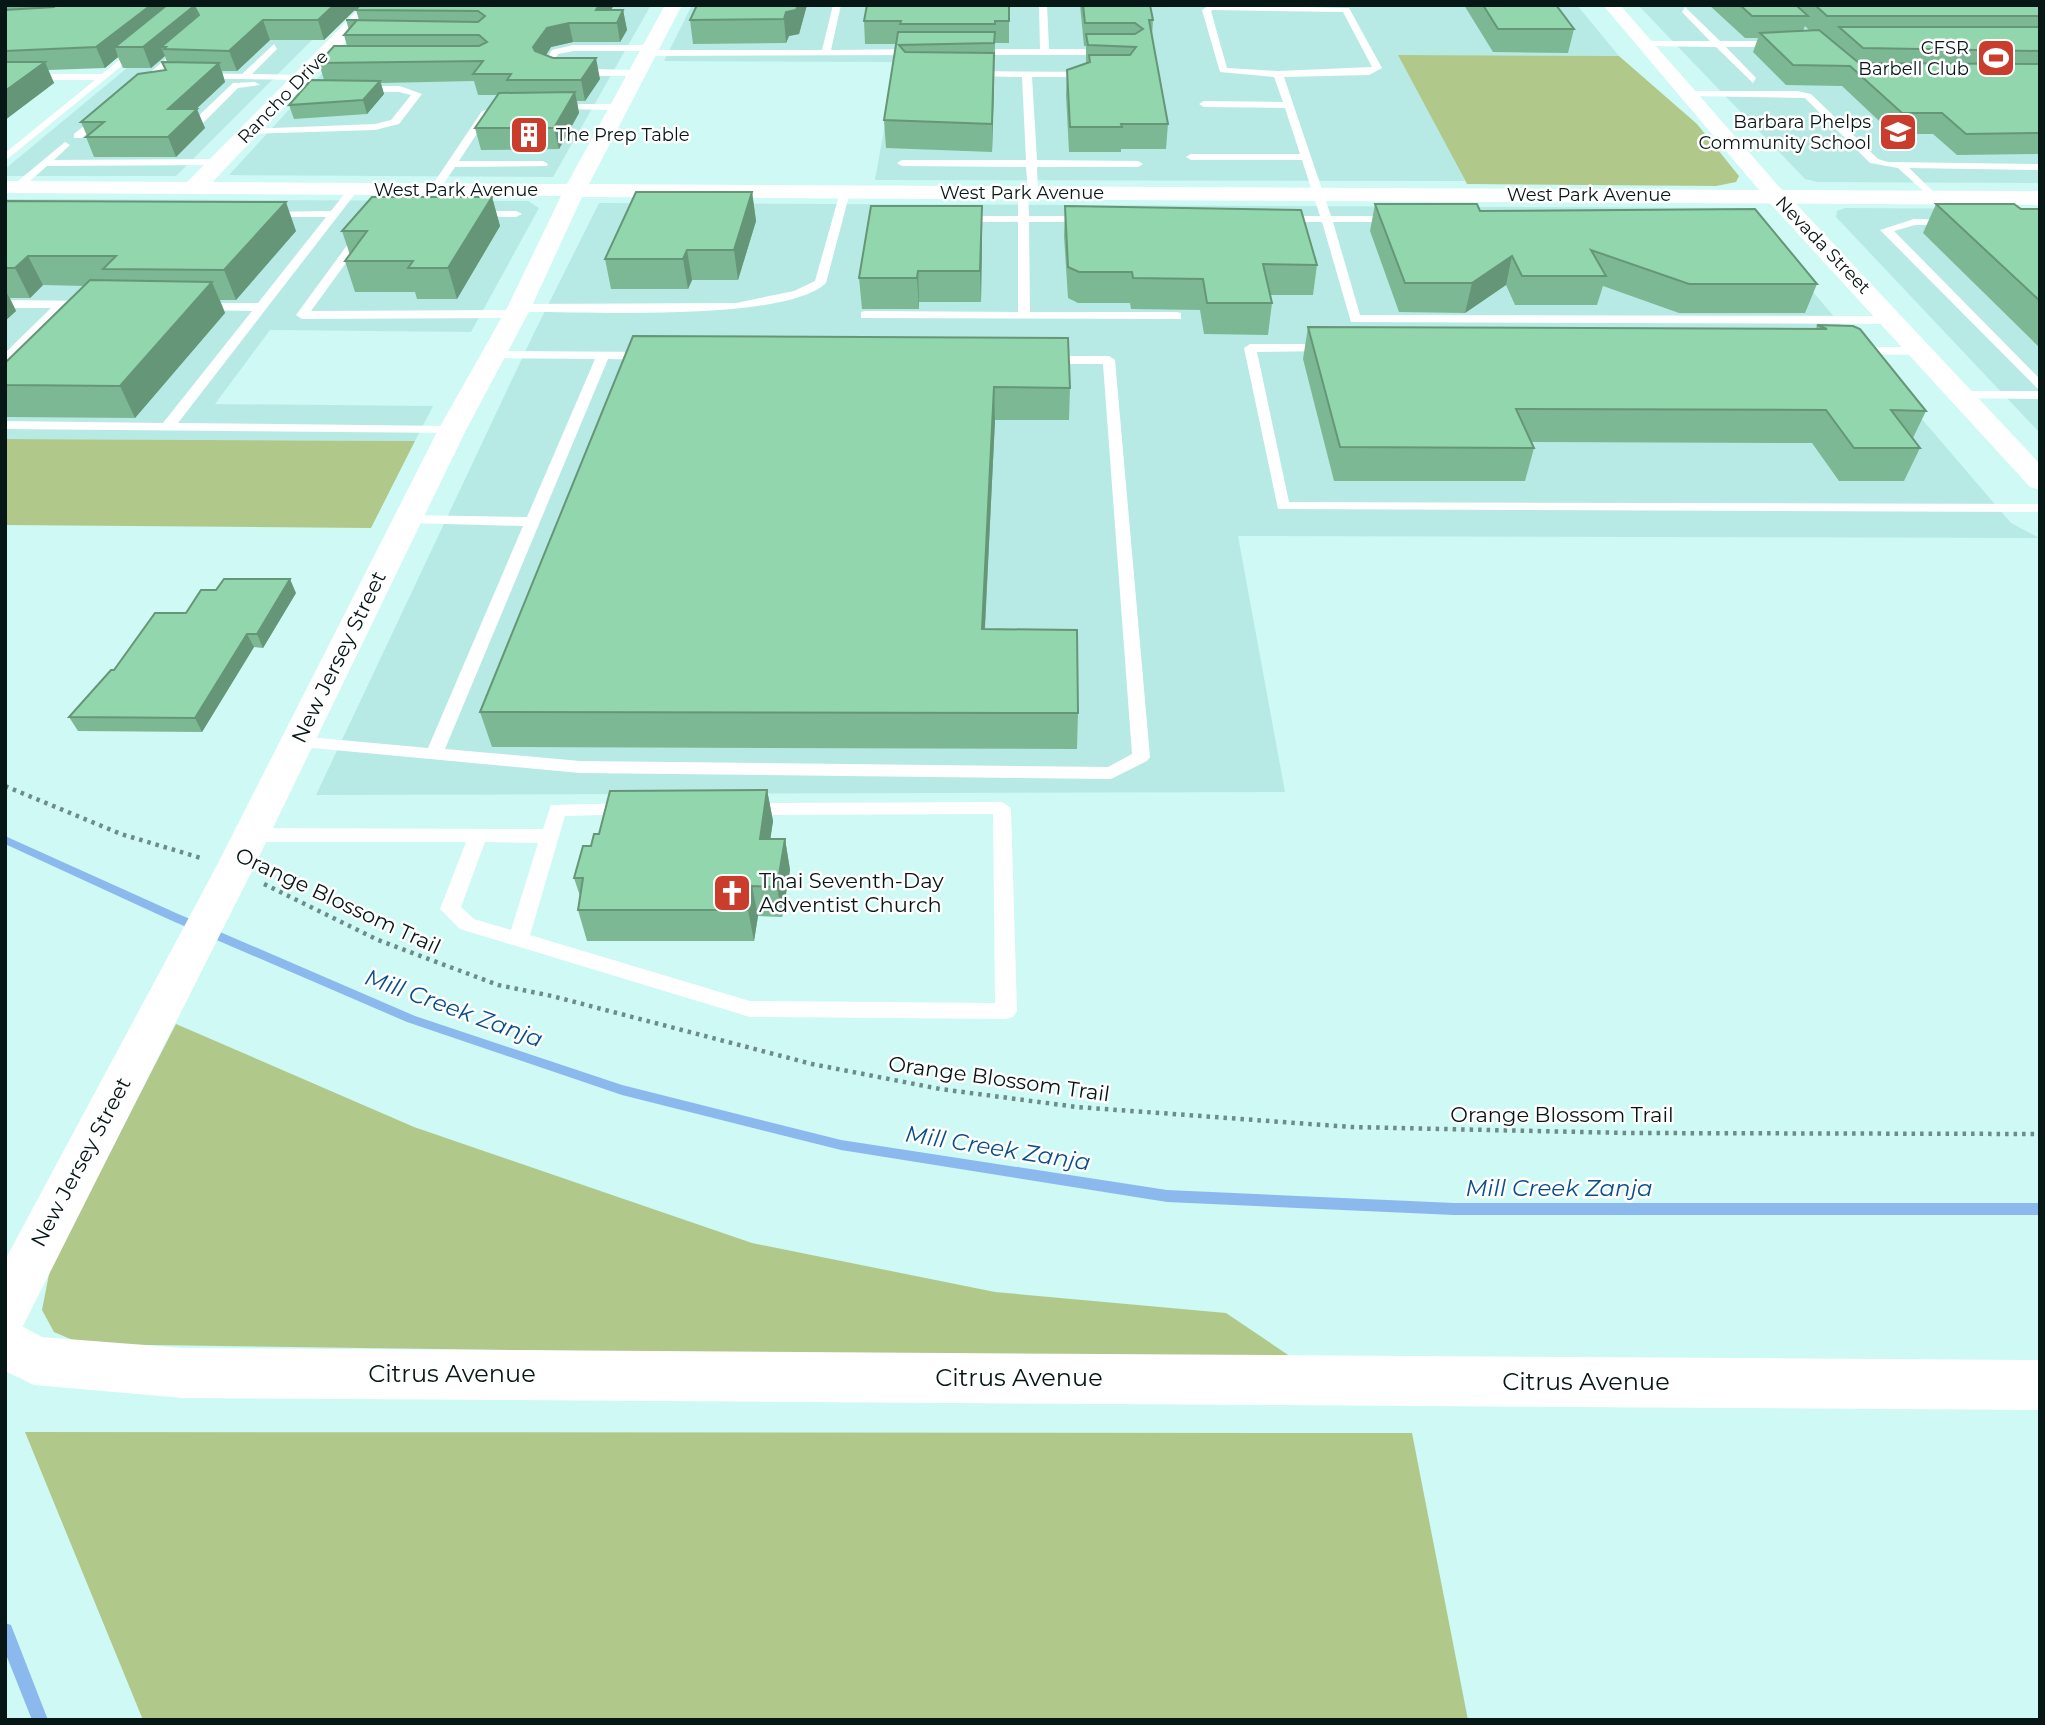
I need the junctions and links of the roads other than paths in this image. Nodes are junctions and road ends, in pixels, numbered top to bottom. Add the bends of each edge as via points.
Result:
1 (674, 5) edge
2 (837, 5) edge
3 (1042, 5) edge
4 (1611, 5) edge
5 (373, 10) edge
6 (1685, 10) dead end
7 (152, 37) edge
8 (191, 40) edge
9 (1646, 44) junction
10 (1718, 44) junction
11 (1787, 44) edge
12 (274, 47) edge
13 (826, 52) junction
14 (935, 52) edge
15 (963, 52) edge
16 (1045, 52) junction
17 (1122, 52) edge
18 (645, 58) junction
19 (318, 61) junction
20 (340, 61) edge
21 (960, 73) edge
22 (1027, 74) junction
23 (1104, 74) edge
24 (1278, 75) junction
25 (5, 77) edge
26 (103, 77) junction
27 (1753, 80) dead end
28 (240, 81) junction
29 (296, 84) junction
30 (143, 86) edge
31 (1690, 93) junction
32 (1204, 104) dead end
33 (1289, 104) junction
34 (523, 107) edge
35 (537, 107) edge
36 (619, 107) junction
37 (110, 110) edge
38 (195, 124) edge
39 (248, 132) junction
40 (78, 136) dead end
41 (5, 139) edge
42 (28, 139) junction
43 (65, 145) dead end
44 (1191, 157) dead end
45 (1305, 157) junction
46 (5, 158) edge
47 (219, 162) junction
48 (45, 163) junction
49 (902, 163) dead end
50 (1031, 163) junction
51 (452, 164) junction
52 (542, 164) dead end
53 (1138, 164) dead end
54 (1902, 167) junction
55 (2040, 167) edge
56 (8, 187) edge
57 (193, 189) junction
58 (575, 189) junction
59 (353, 190) junction
60 (434, 190) junction
61 (845, 192) junction
62 (1028, 193) junction
63 (1319, 194) junction
64 (1774, 195) junction
65 (1933, 197) junction
66 (2040, 198) edge
67 (252, 214) edge
68 (334, 214) junction
69 (461, 214) edge
70 (516, 214) dead end
71 (940, 219) edge
72 (1024, 219) junction
73 (1105, 219) edge
74 (1259, 219) edge
75 (1326, 219) junction
76 (1407, 219) edge
77 (1970, 222) edge
78 (375, 223) edge
79 (5, 304) edge
80 (62, 304) junction
81 (102, 305) edge
82 (182, 306) edge
83 (262, 306) junction
84 (517, 311) junction
85 (865, 315) dead end
86 (1024, 315) junction
87 (1177, 316) dead end
88 (1894, 320) junction
89 (1346, 348) edge
90 (1841, 351) edge
91 (1922, 351) junction
92 (494, 354) junction
93 (603, 355) junction
94 (671, 356) edge
95 (1027, 359) edge
96 (5, 360) edge
97 (2033, 373) edge
98 (2040, 387) edge
99 (1962, 395) junction
100 (2040, 395) edge
101 (5, 425) edge
102 (168, 426) junction
103 (452, 429) junction
104 (2040, 481) edge
105 (2040, 508) edge
106 (408, 519) junction
107 (532, 522) junction
108 (297, 742) junction
109 (433, 754) junction
110 (655, 809) edge
111 (725, 809) edge
112 (250, 835) junction
113 (478, 836) junction
114 (551, 836) junction
115 (518, 940) junction
116 (5, 1310) edge
117 (5, 1341) edge
118 (2040, 1385) edge

1 - 18 street, New Jersey Street
2 - 13 lane
3 - 16 lane
4 - 9 street, Nevada Street
5 - 19 street, Rancho Drive
6 - 10 lane
7 - 26 lane
8 - 28 lane via 152,75
9 - 10 lane
9 - 31 street, Nevada Street
10 - 11 lane
10 - 27 lane
12 - 28 lane
13 - 14 lane
13 - 18 lane
15 - 16 lane
16 - 17 lane
18 - 18 lane via 556,73 545,69 555,52 573,48
18 - 36 street, New Jersey Street
19 - 20 lane
19 - 29 street, Rancho Drive
21 - 22 lane
22 - 23 lane
22 - 50 lane
24 - 24 lane via 1223,70 1206,10 1346,10 1377,68
24 - 33 lane
25 - 26 lane
26 - 42 lane
28 - 29 lane
28 - 30 lane
28 - 38 lane
29 - 39 street, Rancho Drive
29 - 39 lane via 400,89 417,94 395,122 375,127
31 - 54 lane via 1808,96 1874,161
31 - 64 street, Nevada Street
32 - 33 lane
33 - 45 lane
34 - 51 lane via 485,113
35 - 36 lane
36 - 58 street, New Jersey Street
37 - 40 lane
39 - 47 street, Rancho Drive
41 - 42 lane
42 - 46 lane
43 - 48 lane
44 - 45 lane
45 - 63 lane
47 - 48 lane
47 - 57 street, Rancho Drive
48 - 56 lane
49 - 50 lane
50 - 53 lane
50 - 62 lane
51 - 52 lane
51 - 60 lane
54 - 55 lane
54 - 65 lane
56 - 57 street, West Park Avenue
57 - 59 street, West Park Avenue
58 - 60 street, West Park Avenue
58 - 61 street, West Park Avenue
58 - 84 street, New Jersey Street
59 - 60 street, West Park Avenue via 406,194
59 - 68 lane
61 - 62 street, West Park Avenue
61 - 84 lane via 820,283 797,294 736,307
62 - 63 street, West Park Avenue
62 - 72 lane
63 - 64 street, West Park Avenue via 1595,200
63 - 75 lane
64 - 65 street, West Park Avenue
64 - 88 street, Nevada Street
65 - 66 street, West Park Avenue
67 - 68 lane
68 - 83 lane
69 - 70 lane
71 - 72 lane
72 - 73 lane
72 - 86 lane
74 - 75 lane
75 - 76 lane
75 - 88 lane via 1355,319
77 - 97 lane via 1914,222 1886,230
78 - 84 lane via 366,227 302,315
79 - 80 lane
80 - 81 lane
80 - 96 lane
82 - 83 lane
83 - 102 lane
84 - 92 street, New Jersey Street
85 - 86 lane
86 - 87 lane
88 - 91 street, Nevada Street
89 - 105 lane via 1250,348 1283,506
90 - 91 lane
91 - 99 street, Nevada Street
92 - 93 lane
92 - 103 street, New Jersey Street
93 - 94 lane
93 - 107 lane
95 - 109 lane via 1110,360 1141,757 1111,773 580,767
97 - 98 lane
99 - 100 lane
99 - 104 street, Nevada Street
101 - 102 lane
102 - 103 lane
103 - 106 street, New Jersey Street
106 - 107 lane
106 - 108 street, New Jersey Street
107 - 109 lane
108 - 109 lane
108 - 112 street, New Jersey Street
110 - 114 lane via 558,810
111 - 115 lane via 1002,808 1006,1011 750,1009
112 - 113 lane
112 - 116 street, New Jersey Street
113 - 114 lane
113 - 115 lane via 450,909 467,924
114 - 115 lane
117 - 118 street, Citrus Avenue via 34,1361 183,1373

